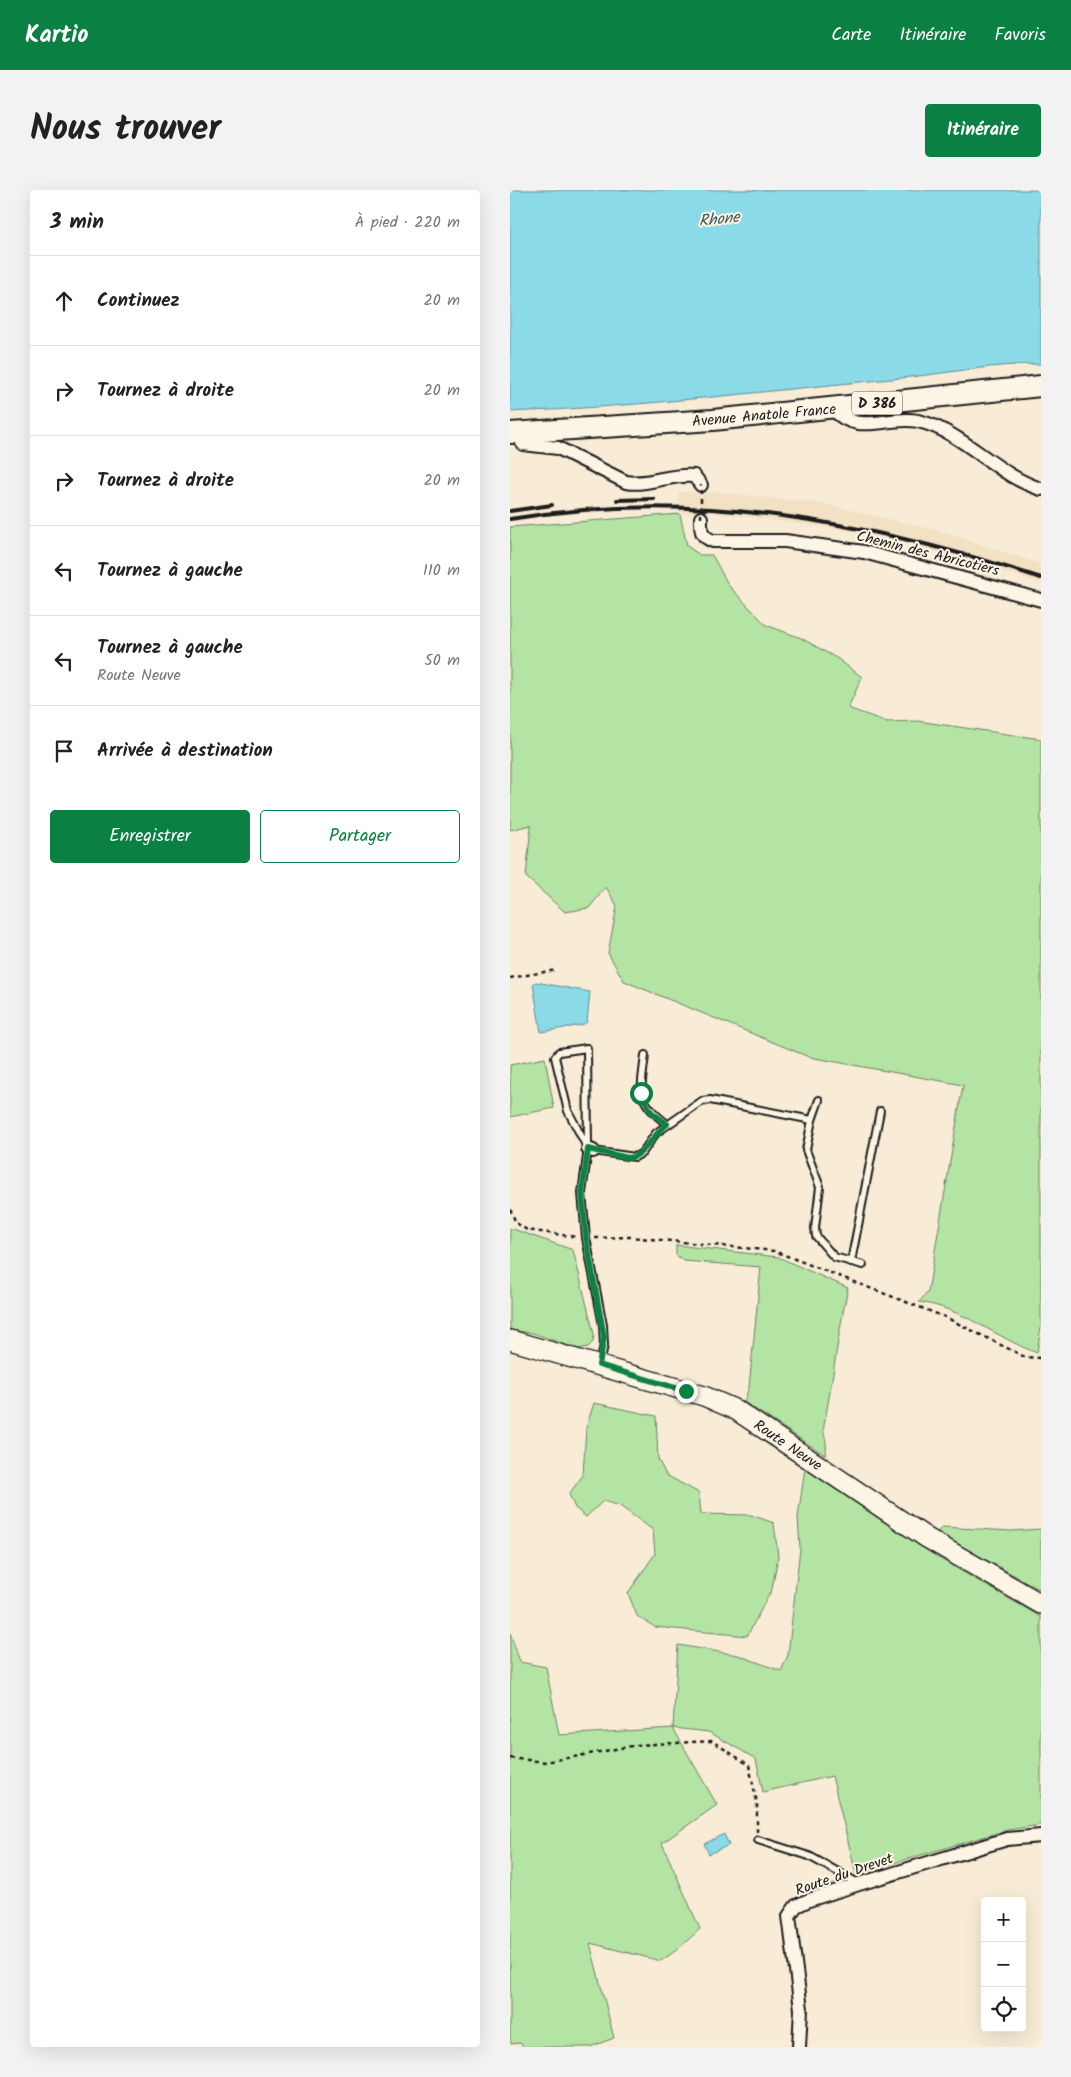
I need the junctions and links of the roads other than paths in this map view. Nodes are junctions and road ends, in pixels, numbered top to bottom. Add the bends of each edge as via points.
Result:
1 (1041, 386) edge
2 (832, 408) junction
3 (513, 433) edge
4 (701, 485) road end
5 (1041, 489) edge
6 (701, 518) road end
7 (1041, 600) edge
8 (645, 1055) dead end
9 (819, 1100) dead end
10 (880, 1111) dead end
11 (812, 1120) junction
12 (667, 1124) junction
13 (590, 1150) junction
14 (851, 1262) junction
15 (862, 1265) dead end
16 (510, 1340) edge
17 (599, 1365) junction
18 (1041, 1604) edge
19 (1041, 1836) edge
20 (758, 1840) road end
21 (859, 1884) junction
22 (799, 2047) edge

1 - 2 main road, Avenue Anatole France / D 386
2 - 3 main road, Avenue Anatole France / D 386 via 713,420
2 - 5 street via 841,419 853,423 916,421 948,430 1010,474
3 - 4 street via 523,444 558,448 626,482 638,484 684,475 694,476
6 - 7 street, Chemin des Abricotiers via 702,533 705,538 713,540 785,541 864,552
8 - 12 lane via 641,1093 651,1112
9 - 11 lane
10 - 14 lane
11 - 12 lane via 710,1100 702,1101
11 - 14 lane via 806,1150 820,1186 814,1228 816,1236 834,1257
12 - 13 lane via 635,1158
13 - 13 lane via 587,1048 559,1052 555,1057 568,1111
13 - 17 lane via 582,1193 586,1238 604,1331
14 - 15 lane
16 - 17 street, Route Neuve
17 - 18 street, Route Neuve via 704,1396 736,1410 926,1538
19 - 21 street, Route du Drevet via 1006,1840
20 - 21 lane via 809,1856
21 - 22 street, Route du Drevet via 809,1900 796,1906 789,1916 800,2010

